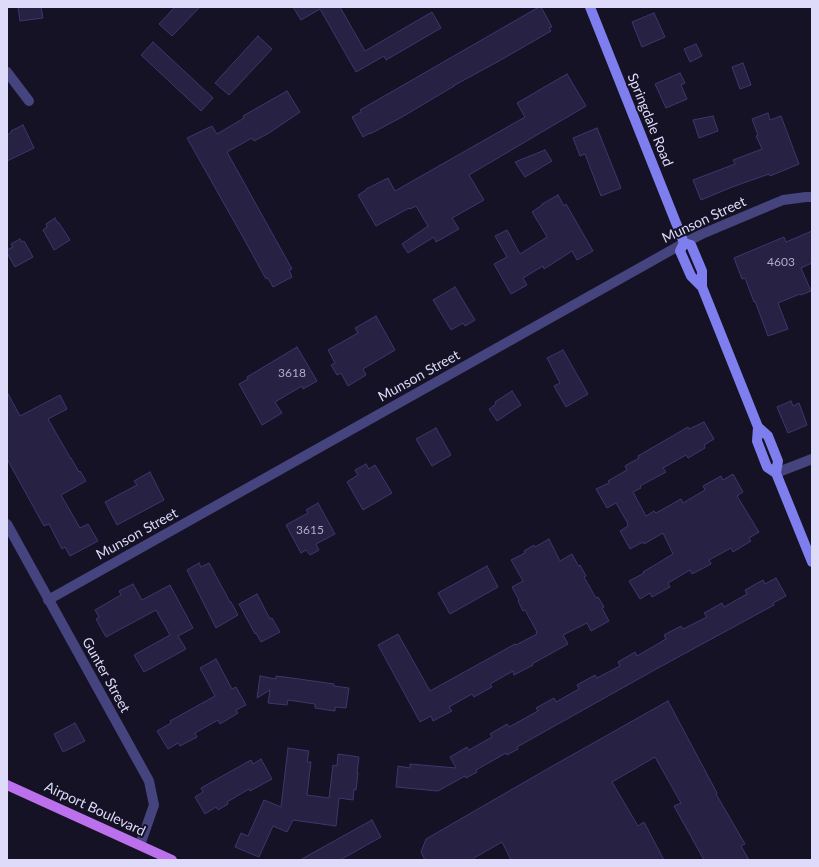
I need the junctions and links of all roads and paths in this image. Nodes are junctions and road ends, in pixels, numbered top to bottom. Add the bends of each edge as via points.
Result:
1 (590, 7) edge
2 (7, 72) edge
3 (29, 100) dead end
4 (812, 197) edge
5 (684, 243) junction
6 (812, 459) edge
7 (776, 473) junction
8 (7, 524) edge
9 (812, 562) edge
10 (48, 600) junction
11 (7, 785) edge
12 (140, 845) junction
13 (172, 860) edge

1 - 5 main road, Springdale Road
2 - 3 street
4 - 5 street, Munson Street via 783,200
5 - 7 main road, Springdale Road via 680,251 691,276 702,287 758,427 757,441 767,467
5 - 10 street, Munson Street
6 - 7 street
7 - 9 main road, Springdale Road
8 - 10 street, Gunter Street
10 - 12 street, Gunter Street via 149,781 154,805
11 - 12 main road, Airport Boulevard
12 - 13 main road, Airport Boulevard

